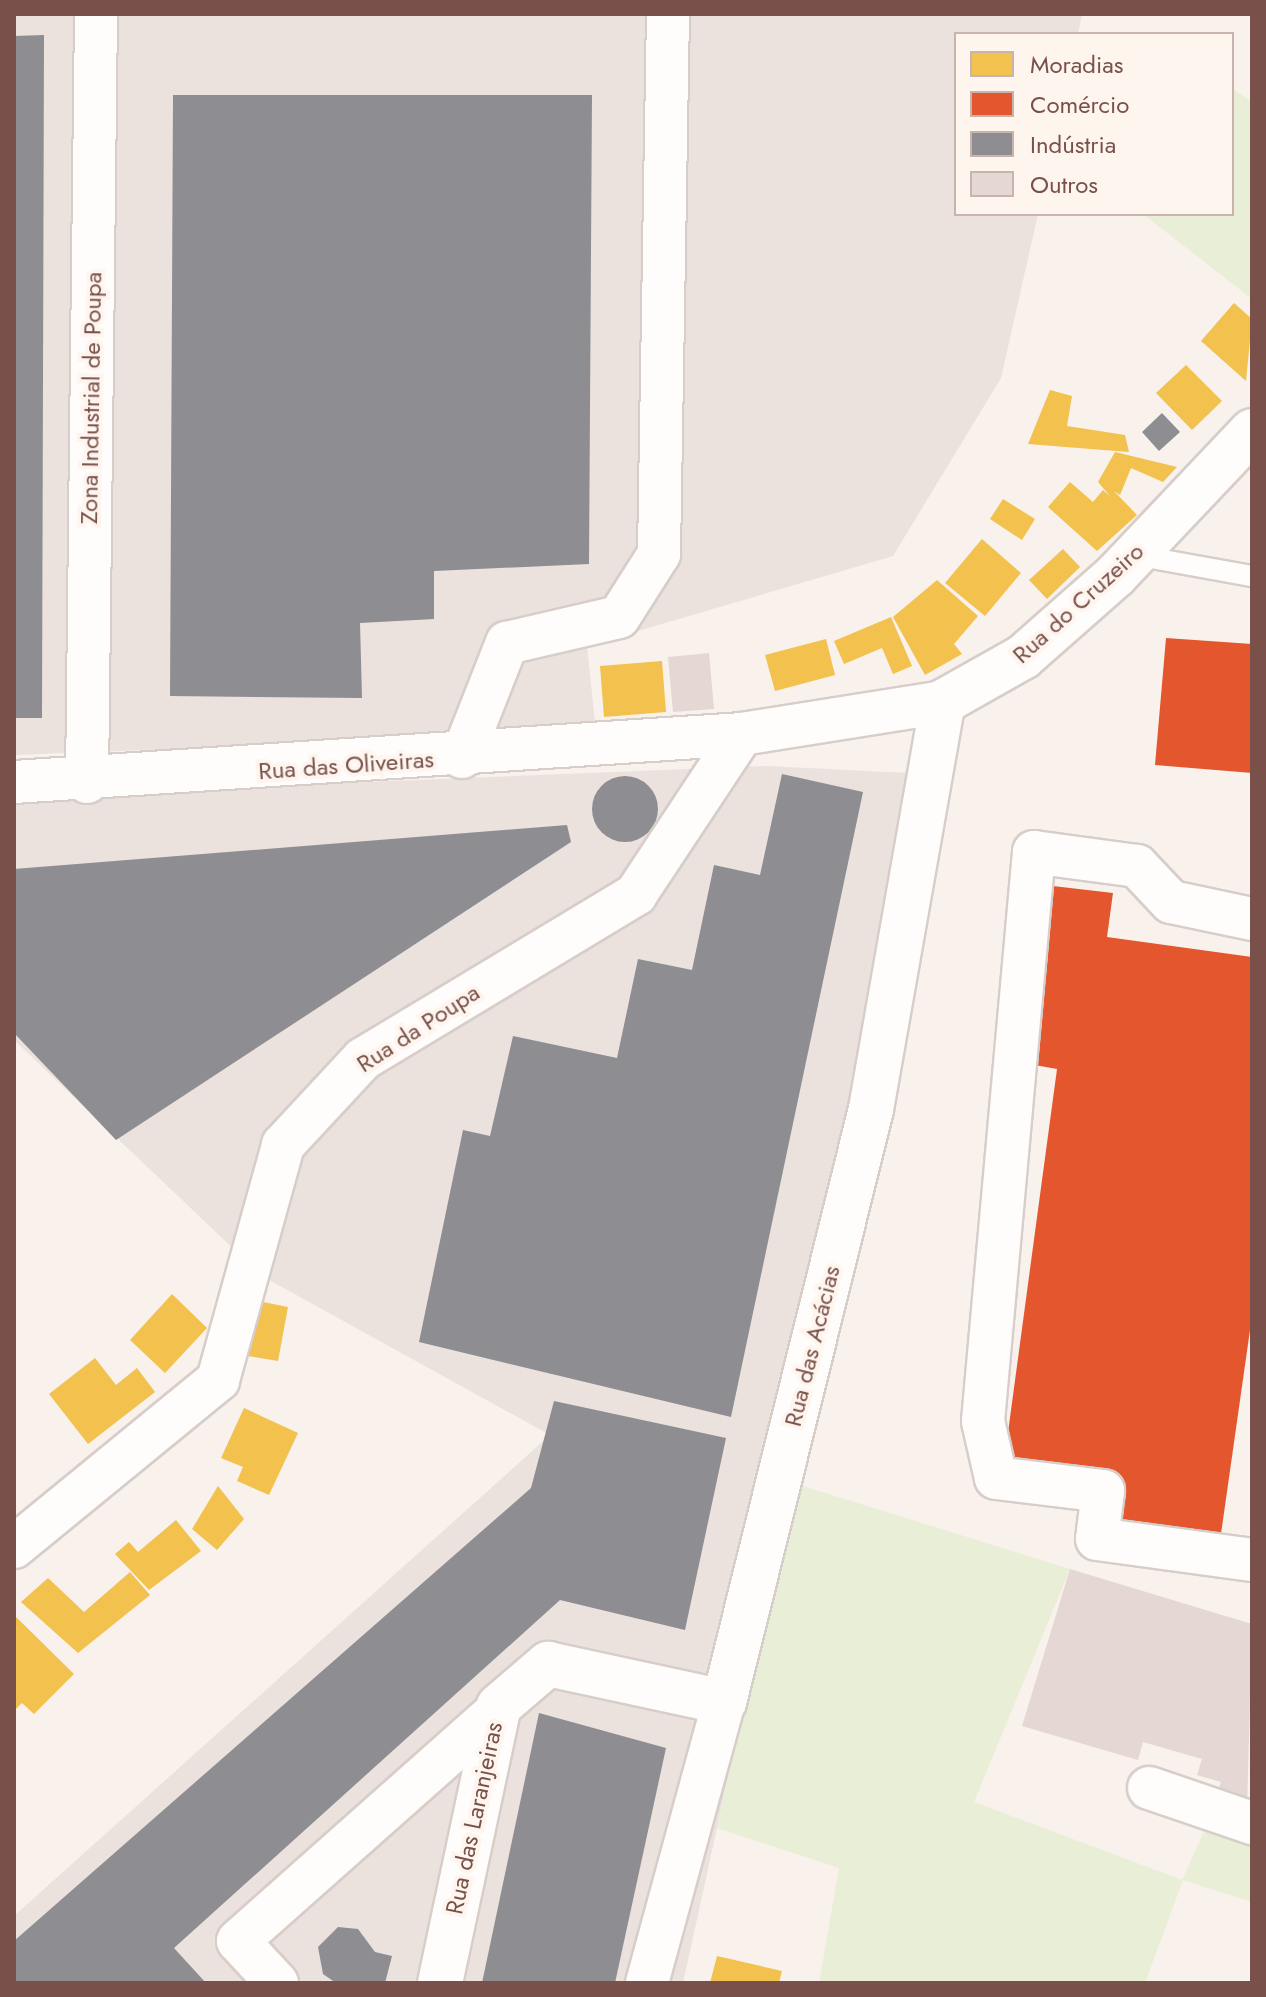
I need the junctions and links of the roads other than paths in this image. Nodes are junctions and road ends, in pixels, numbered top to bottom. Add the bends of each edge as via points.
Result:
1 (96, 14) edge
2 (668, 14) edge
3 (1252, 431) edge
4 (1135, 555) junction
5 (1252, 576) edge
6 (943, 702) junction
7 (742, 734) junction
8 (677, 739) joint
9 (462, 757) junction
10 (14, 782) edge
11 (87, 782) junction
12 (1252, 919) edge
13 (14, 1547) edge
14 (1252, 1560) edge
15 (724, 1702) junction
16 (496, 1712) junction
17 (1149, 1788) dead end
18 (1252, 1823) edge
19 (277, 1983) edge
20 (440, 1983) edge
21 (647, 1983) edge

1 - 11 street, Zona Industrial de Poupa
2 - 9 street via 659,554 619,617 507,643
3 - 4 street, Rua do Cruzeiro
4 - 5 lane
4 - 6 street, Rua do Cruzeiro via 1023,657
6 - 7 street, Rua do Cruzeiro
6 - 15 street, Rua das Acácias via 871,1109
7 - 8 street, Rua do Cruzeiro
7 - 13 street, Rua da Poupa via 636,894 363,1059 283,1145 218,1380
8 - 9 street, Rua das Oliveiras
9 - 11 street, Rua das Oliveiras
10 - 11 street, Rua das Oliveiras
12 - 14 street via 1171,902 1137,866 1034,852 983,1421 996,1478 1103,1491 1097,1539
15 - 16 street, Rua das Laranjeiras via 548,1664
15 - 21 street, Rua das Acácias
16 - 19 street via 238,1941
16 - 20 street, Rua das Laranjeiras
17 - 18 street

